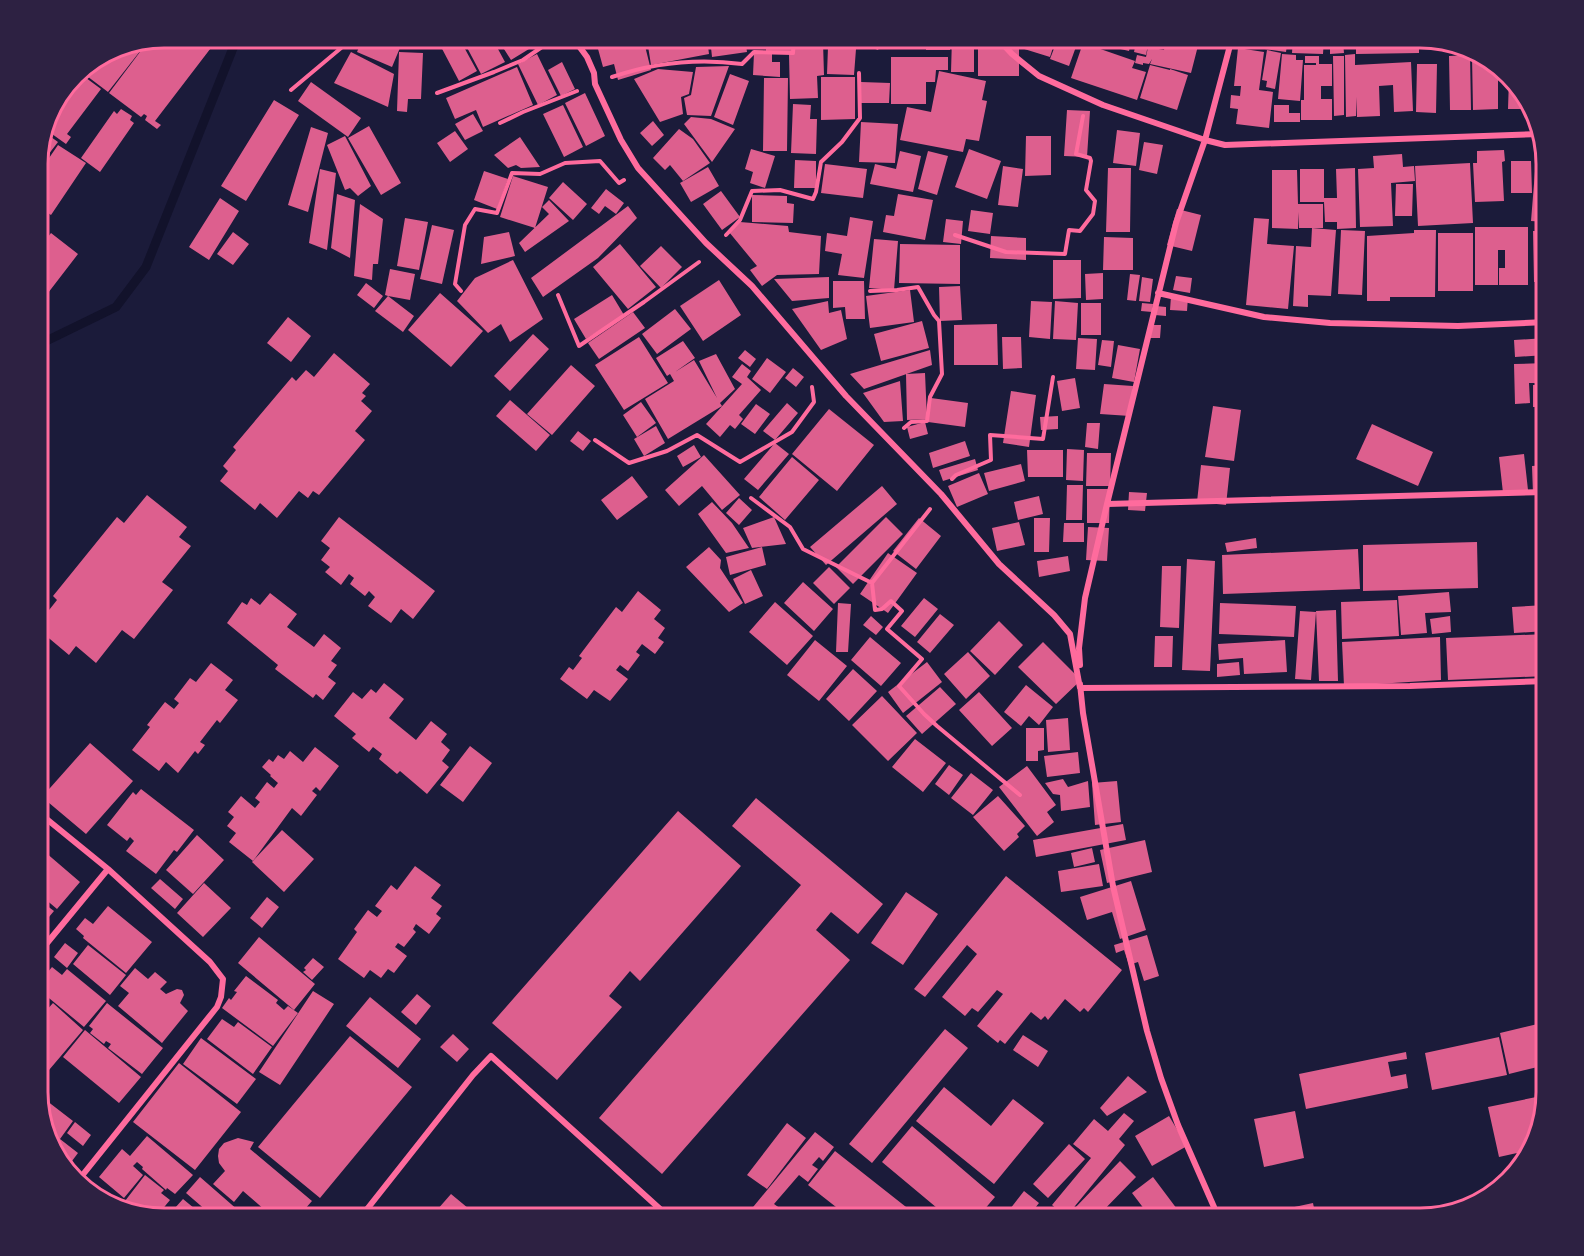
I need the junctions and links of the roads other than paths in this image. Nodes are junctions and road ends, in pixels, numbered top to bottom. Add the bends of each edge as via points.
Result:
1 (580, 48) edge
2 (1006, 48) edge
3 (1229, 48) edge
4 (1532, 134) edge
5 (1205, 140) junction
6 (1158, 293) junction
7 (1536, 322) edge
8 (1536, 492) edge
9 (1107, 504) junction
10 (1536, 681) edge
11 (1080, 688) junction
12 (48, 820) edge
13 (108, 869) junction
14 (48, 942) edge
15 (83, 1175) edge
16 (368, 1208) edge
17 (659, 1208) edge
18 (1214, 1208) edge

1 - 11 street via 621,140 638,168 714,251 752,286 999,564 1071,634
2 - 5 street via 1039,76 1103,105
3 - 5 street
4 - 5 street via 1225,145
5 - 6 street via 1176,223
6 - 7 street via 1264,317 1330,323 1458,326
6 - 9 street
8 - 9 street
9 - 11 street via 1085,598 1079,648
10 - 11 street
11 - 18 street via 1113,886 1147,1031 1178,1125
12 - 13 street
13 - 14 street
13 - 15 street via 210,962 223,979 217,1007
16 - 17 street via 491,1056

